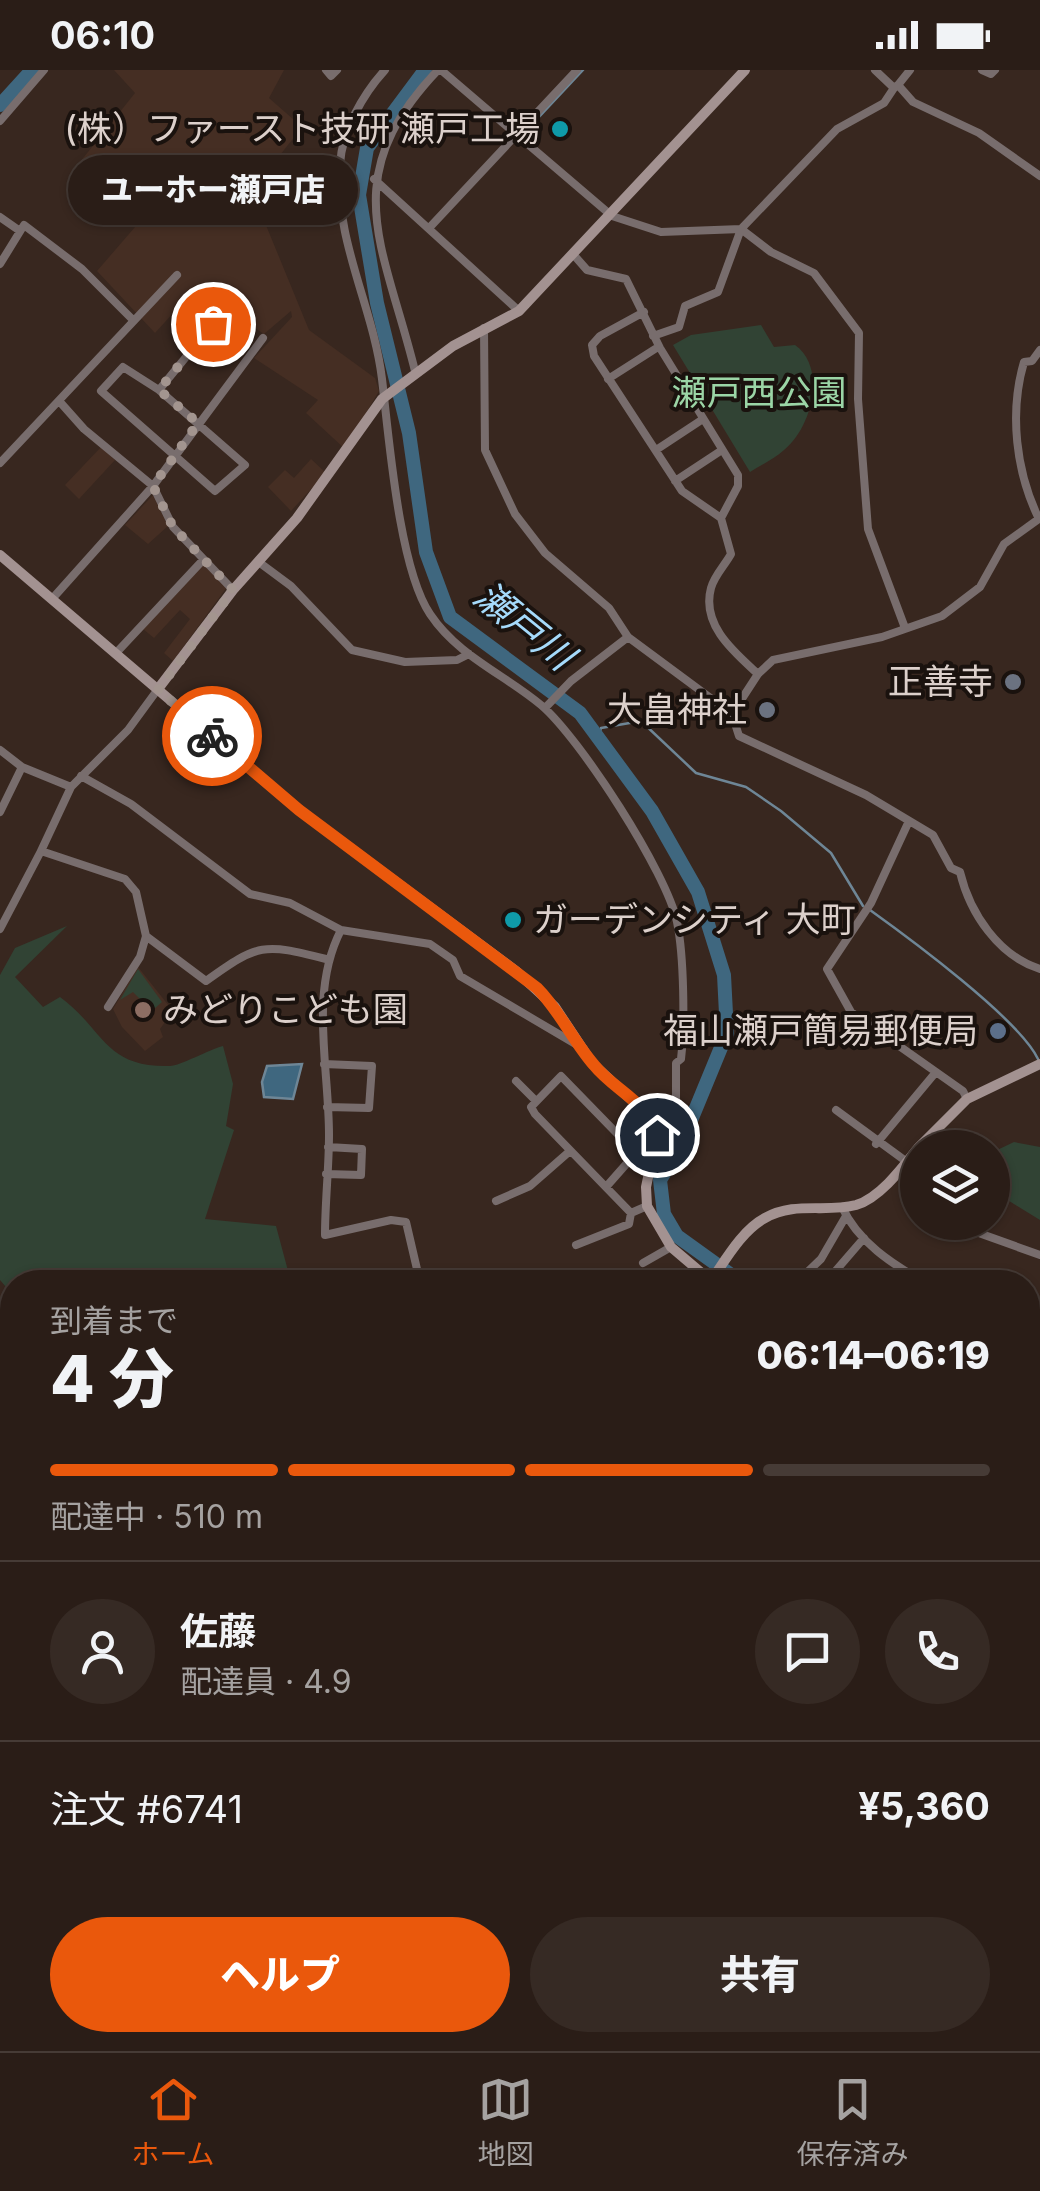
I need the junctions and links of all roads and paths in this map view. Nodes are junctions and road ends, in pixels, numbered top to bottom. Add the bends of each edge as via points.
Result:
1 (44, 70) edge
2 (326, 70) edge
3 (336, 70) edge
4 (385, 70) edge
5 (440, 70) edge
6 (577, 70) edge
7 (745, 70) edge
8 (875, 70) edge
9 (910, 70) edge
10 (982, 70) edge
11 (994, 70) edge
12 (896, 86) junction
13 (0, 121) edge
14 (516, 134) junction
15 (1040, 176) edge
16 (374, 179) junction
17 (0, 216) edge
18 (612, 216) junction
19 (430, 226) junction
20 (741, 229) junction
21 (20, 230) junction
22 (573, 254) junction
23 (0, 264) edge
24 (177, 275) dead end
25 (196, 311) dead end
26 (519, 312) junction
27 (644, 312) junction
28 (133, 320) junction
29 (484, 328) junction
30 (653, 336) junction
31 (263, 338) dead end
32 (655, 349) dead end
33 (1040, 350) edge
34 (413, 372) junction
35 (608, 379) junction
36 (159, 390) junction
37 (384, 397) junction
38 (60, 402) junction
39 (700, 422) dead end
40 (198, 423) junction
41 (656, 450) junction
42 (719, 452) dead end
43 (175, 456) junction
44 (0, 463) edge
45 (675, 481) junction
46 (153, 486) junction
47 (720, 518) junction
48 (1040, 518) edge
49 (0, 555) edge
50 (204, 560) junction
51 (260, 563) junction
52 (233, 590) junction
53 (52, 599) junction
54 (905, 628) junction
55 (628, 637) junction
56 (117, 652) junction
57 (468, 654) junction
58 (758, 674) junction
59 (158, 690) junction
60 (546, 707) junction
61 (732, 714) junction
62 (0, 750) edge
63 (22, 767) junction
64 (81, 776) junction
65 (71, 786) junction
66 (0, 812) edge
67 (909, 821) junction
68 (41, 851) junction
69 (0, 929) edge
70 (341, 930) junction
71 (146, 936) junction
72 (326, 959) junction
73 (1040, 970) edge
74 (108, 1007) dead end
75 (584, 1049) junction
76 (324, 1064) junction
77 (1038, 1065) edge
78 (936, 1072) junction
79 (516, 1081) dead end
80 (967, 1099) junction
81 (536, 1102) junction
82 (327, 1107) junction
83 (836, 1110) dead end
84 (936, 1130) edge
85 (657, 1135) junction
86 (876, 1144) junction
87 (328, 1146) junction
88 (570, 1150) junction
89 (900, 1164) edge
90 (900, 1170) edge
91 (326, 1174) junction
92 (606, 1187) junction
93 (496, 1201) dead end
94 (647, 1206) junction
95 (844, 1211) junction
96 (631, 1213) junction
97 (864, 1238) junction
98 (998, 1240) edge
99 (576, 1244) dead end
100 (671, 1247) junction
101 (1040, 1255) edge
102 (643, 1263) dead end
103 (417, 1270) edge
104 (700, 1270) edge
105 (720, 1270) edge
106 (810, 1270) edge
107 (836, 1270) edge
108 (903, 1270) edge

1 - 13 street
2 - 3 street via 331,76
4 - 37 street via 351,125 339,184 340,220
5 - 14 street
5 - 16 street via 404,106
6 - 14 street
7 - 18 street
8 - 12 street
9 - 12 street
10 - 11 street
12 - 15 street via 912,102 979,133
12 - 20 street via 884,103 837,129
14 - 18 street
14 - 19 street
16 - 19 street
16 - 34 street via 381,248
17 - 21 street
18 - 20 street via 661,232
18 - 22 street
19 - 26 street
20 - 30 street via 718,292 685,306 679,327
20 - 54 street via 814,273 859,332 868,529
21 - 23 street
21 - 28 street via 34,229
22 - 26 street
22 - 27 street via 588,270 626,279
24 - 28 street
25 - 36 street via 213,324
26 - 29 street
27 - 30 street
27 - 35 street via 592,345
28 - 38 street
29 - 34 street
29 - 55 street via 485,450 515,514 546,553 609,608
30 - 47 street via 738,475
31 - 40 street
32 - 35 street
33 - 48 street via 1024,362 1017,418 1018,458
34 - 37 street
35 - 41 street
36 - 40 street
36 - 43 street via 123,367 101,391
37 - 51 street
37 - 57 street via 414,582 429,613
38 - 44 street
38 - 46 street
39 - 41 street
40 - 43 street
40 - 43 street via 245,465 215,491
41 - 45 street
42 - 45 street
43 - 46 street
45 - 47 street
46 - 50 street via 173,527
46 - 53 street
47 - 58 street via 730,554 710,591 711,610 719,636
48 - 54 street via 1004,544 980,587 964,601
49 - 53 street
50 - 52 street
50 - 56 street
51 - 52 street
51 - 57 street via 292,586 352,650 402,662
52 - 59 street
53 - 56 street
54 - 58 street via 773,660
55 - 60 street
55 - 61 street
56 - 59 street
57 - 60 street
58 - 61 street
59 - 64 street
59 - 75 street via 299,810 537,988
60 - 85 street via 617,802 677,918 684,1036 676,1063 676,1122
61 - 67 street via 744,740 866,794
62 - 63 street
63 - 65 street
63 - 66 street
64 - 65 street
64 - 70 street via 130,804 250,894 290,902
65 - 68 street
67 - 73 street via 933,835 960,872 1003,951
67 - 78 street via 870,903 831,961 830,976 851,1012
68 - 69 street
68 - 71 street via 125,879 136,892
70 - 72 street
70 - 75 street via 430,944 452,960 460,976
71 - 72 street via 206,981 258,948
71 - 74 street
72 - 76 street
75 - 85 street via 644,1108
76 - 82 street
76 - 82 street via 372,1066 369,1108
77 - 80 street
78 - 80 street
78 - 86 street
79 - 81 street
80 - 84 street
81 - 88 street via 535,1114
81 - 92 street via 561,1076 636,1153
82 - 87 street
83 - 86 street
85 - 94 street
86 - 89 street
87 - 91 street
87 - 91 street via 362,1149 361,1175
88 - 92 street
88 - 93 street via 530,1186
90 - 95 street
91 - 103 street via 325,1235 406,1222
92 - 96 street
94 - 96 street
94 - 100 street
95 - 97 street
95 - 105 street via 793,1207 766,1217
95 - 106 street
96 - 99 street via 630,1224
97 - 107 street
97 - 108 street
98 - 101 street
100 - 102 street
100 - 104 street

